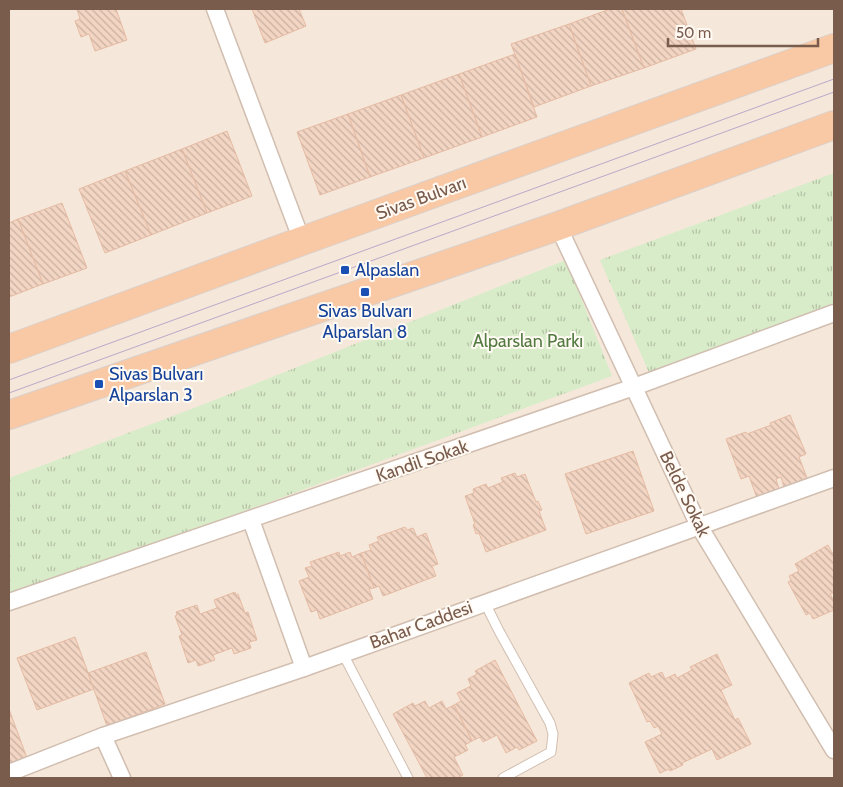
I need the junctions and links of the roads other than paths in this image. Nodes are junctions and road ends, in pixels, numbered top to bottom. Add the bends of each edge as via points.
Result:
1 (215, 9) edge
2 (834, 48) edge
3 (834, 125) edge
4 (558, 226) junction
5 (302, 241) junction
6 (834, 313) edge
7 (9, 349) edge
8 (634, 387) junction
9 (9, 415) edge
10 (834, 478) edge
11 (251, 520) junction
12 (699, 526) junction
13 (9, 602) edge
14 (485, 602) junction
15 (343, 654) junction
16 (304, 668) junction
17 (103, 736) junction
18 (834, 750) edge
19 (9, 773) edge
20 (122, 778) edge
21 (408, 778) edge
22 (503, 778) edge

1 - 5 street
2 - 5 highway, Sivas Bulvarı
3 - 4 highway
4 - 8 street, Belde Sokak
4 - 9 highway
5 - 7 highway, Sivas Bulvarı
6 - 8 street, Kandil Sokak
8 - 11 street, Kandil Sokak
8 - 12 street, Belde Sokak
10 - 12 street, Bahar Caddesi
11 - 13 street, Kandil Sokak
11 - 16 street
12 - 14 street, Bahar Caddesi
12 - 18 street, Belde Sokak
14 - 15 street, Bahar Caddesi
14 - 22 lane via 553,734 551,752
15 - 16 street, Bahar Caddesi
15 - 21 lane
16 - 17 street, Bahar Caddesi
17 - 19 street, Bahar Caddesi
17 - 20 street

